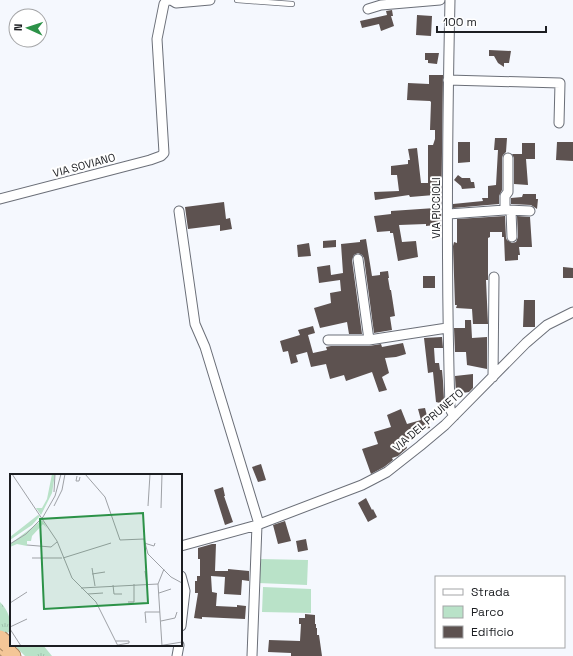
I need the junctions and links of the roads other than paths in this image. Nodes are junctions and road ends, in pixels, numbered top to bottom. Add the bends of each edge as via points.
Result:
1 (210, 0) edge
2 (237, 0) edge
3 (440, 0) edge
4 (450, 0) edge
5 (174, 1) edge
6 (188, 1) edge
7 (292, 4) dead end
8 (368, 8) dead end
9 (448, 80) junction
10 (559, 123) dead end
11 (508, 158) dead end
12 (0, 199) edge
13 (508, 210) junction
14 (179, 211) dead end
15 (530, 211) dead end
16 (448, 214) junction
17 (512, 237) dead end
18 (358, 259) dead end
19 (494, 276) dead end
20 (573, 312) edge
21 (447, 328) junction
22 (328, 340) dead end
23 (369, 340) junction
24 (493, 377) junction
25 (454, 416) junction
26 (258, 524) junction
27 (182, 546) edge
28 (182, 580) edge
29 (182, 617) edge
30 (5, 644) edge
31 (178, 646) edge
32 (20, 656) edge
33 (177, 656) edge
34 (252, 656) edge

1 - 6 street
2 - 7 lane
3 - 8 street
4 - 9 street, VIA PICCIOLI
5 - 6 street
5 - 12 street, VIA SOVIANO via 173,9 162,14 157,39 164,153 150,160
9 - 10 street via 560,84
9 - 16 street, VIA PICCIOLI
11 - 13 street via 508,192 505,196
13 - 15 street
13 - 16 street
13 - 17 street
14 - 26 street via 195,324 205,347
16 - 21 street, VIA PICCIOLI
18 - 23 street
19 - 24 street
20 - 24 street, VIA DEL PRUNETO via 547,325
21 - 23 street
21 - 25 street, VIA PICCIOLI via 450,409
22 - 23 street
24 - 25 street, VIA DEL PRUNETO
25 - 26 street, VIA DEL PRUNETO via 387,472 362,485
26 - 27 street, VIA DEL PRUNETO
26 - 34 street
28 - 29 street via 185,591
30 - 32 highway
31 - 33 street

